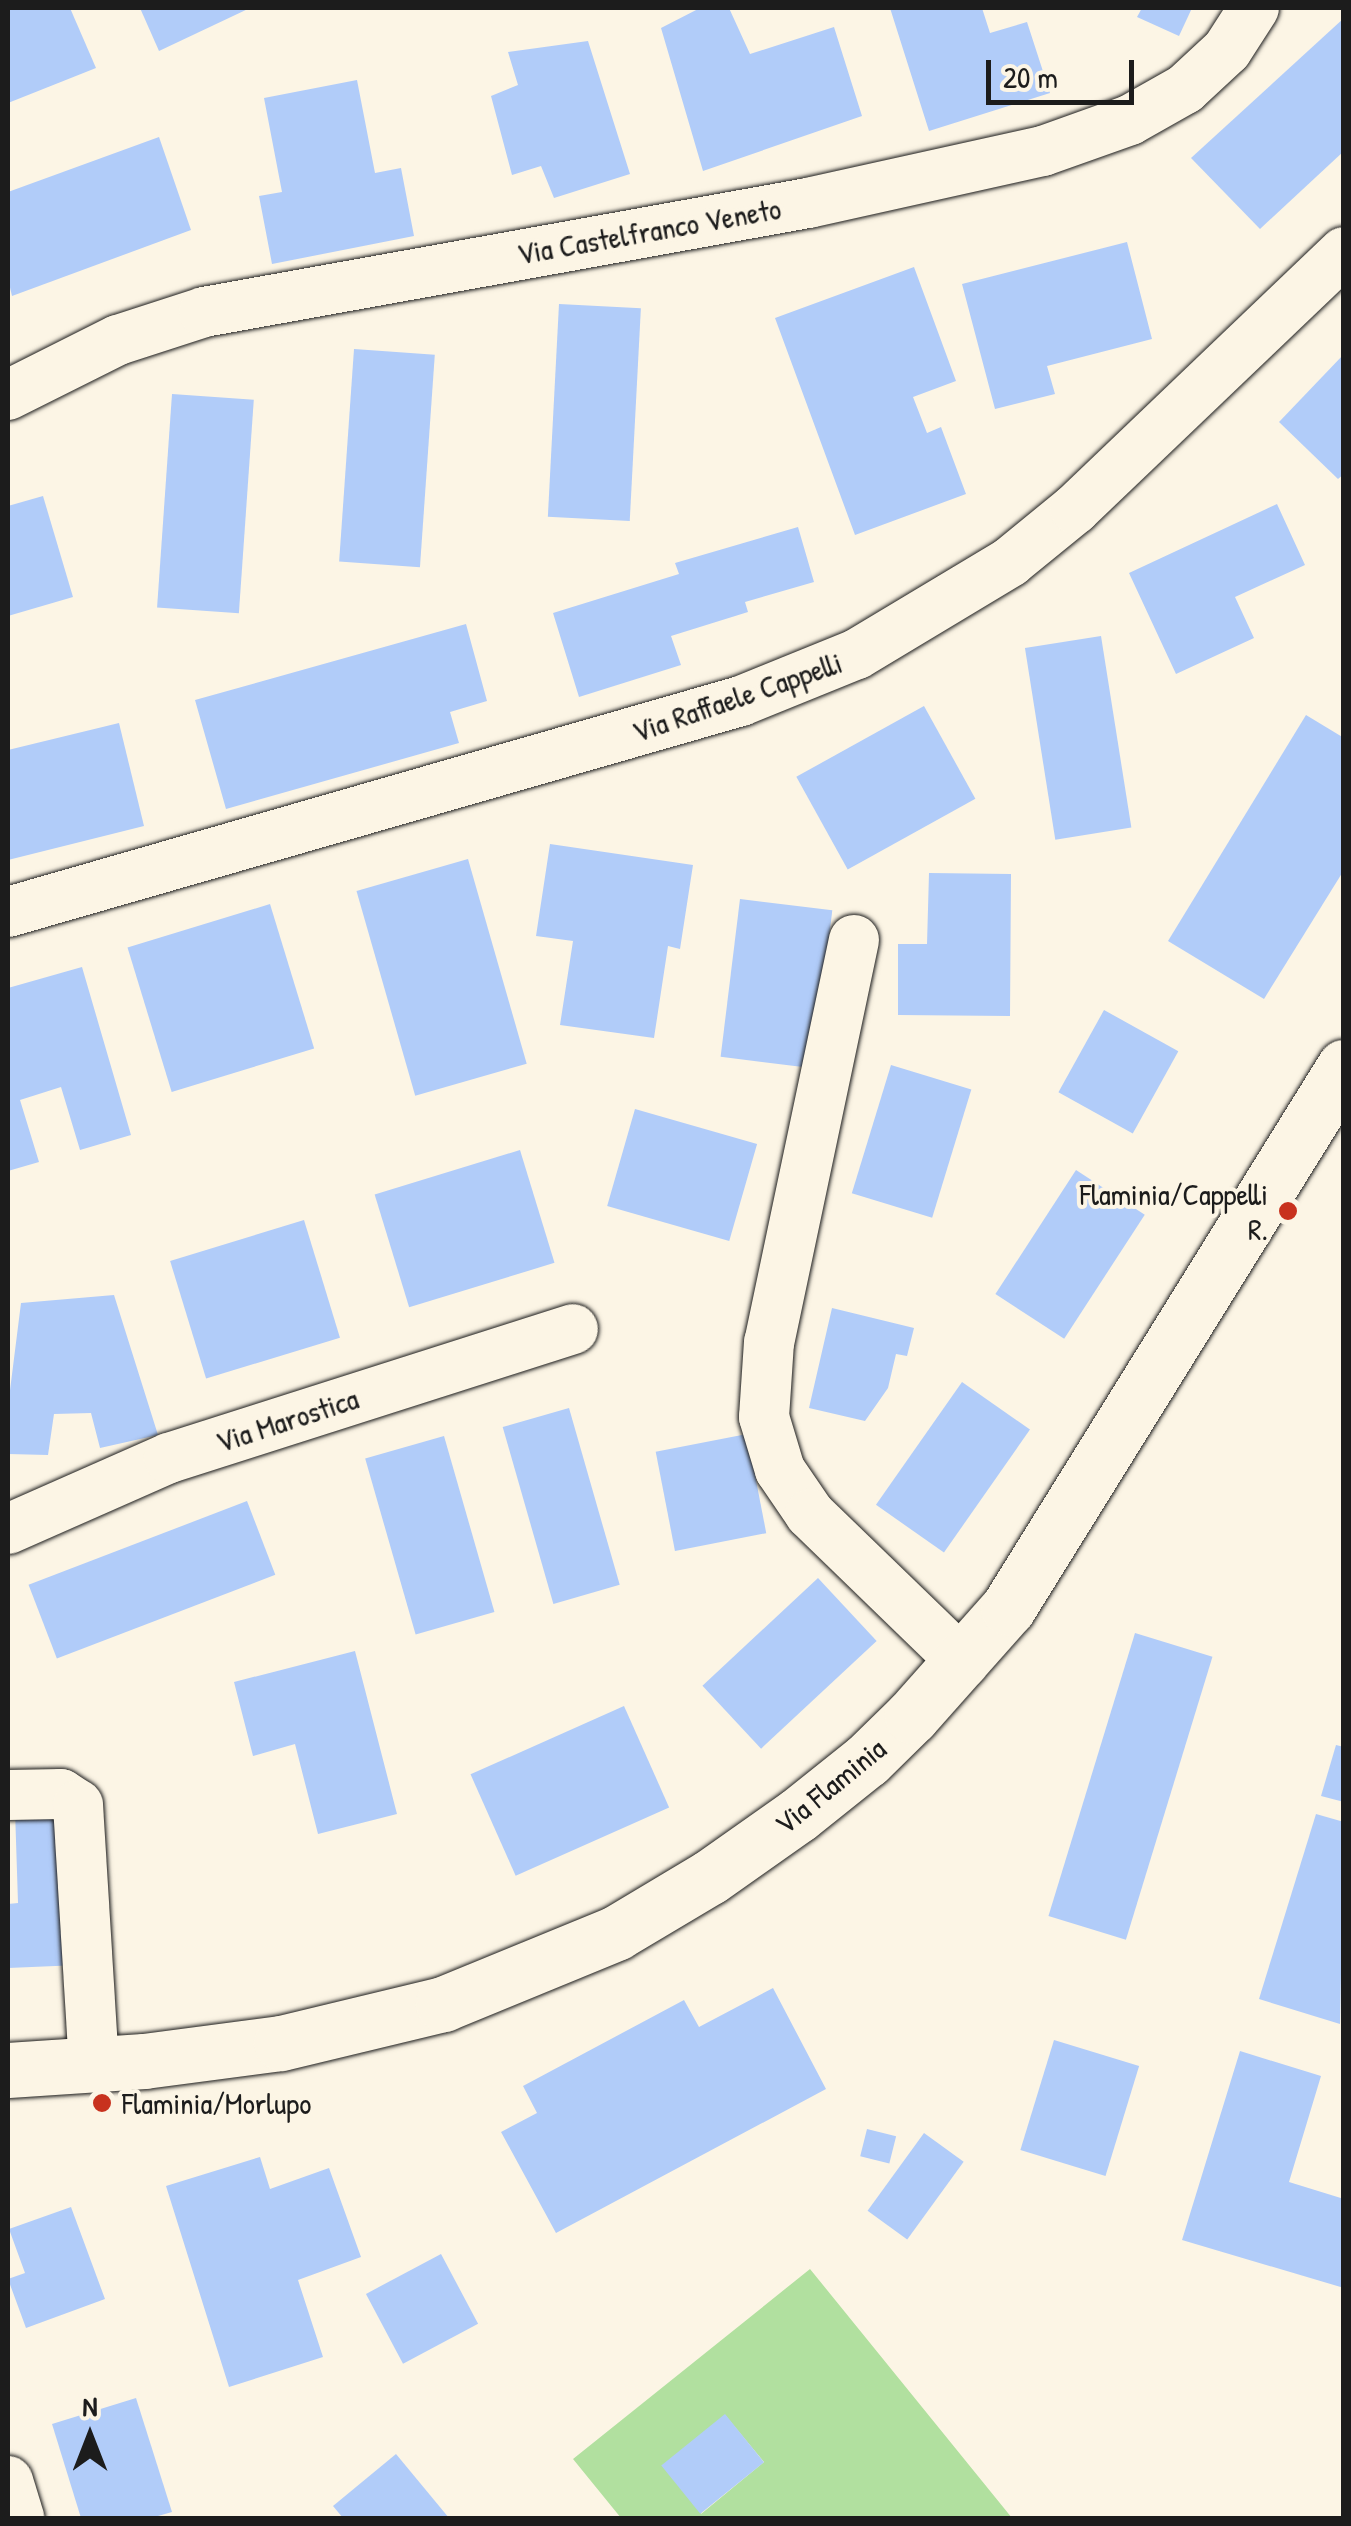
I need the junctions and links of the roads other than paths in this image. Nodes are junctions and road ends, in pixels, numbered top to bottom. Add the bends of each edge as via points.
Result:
1 (1254, 8) edge
2 (1344, 252) edge
3 (8, 395) edge
4 (8, 912) edge
5 (854, 940) dead end
6 (1344, 1066) edge
7 (573, 1328) dead end
8 (8, 1529) edge
9 (964, 1663) junction
10 (8, 1795) edge
11 (94, 2065) junction
12 (8, 2070) edge

1 - 3 street, Via Castelfranco Veneto via 1227,50 1185,89 1130,120 1043,151 808,203 204,312 118,340
2 - 4 street, Via Raffaele Cappelli via 1075,510 1010,562 858,654 741,701
5 - 9 street via 768,1342 764,1418 780,1470 810,1514
6 - 9 street, Via Flaminia via 1046,1552
7 - 8 street, Via Marostica via 168,1458
9 - 11 street, Via Flaminia via 867,1760 798,1815 616,1934 490,1987 370,2025 248,2048
10 - 11 street via 62,1794 78,1805
11 - 12 street, Via Flaminia

